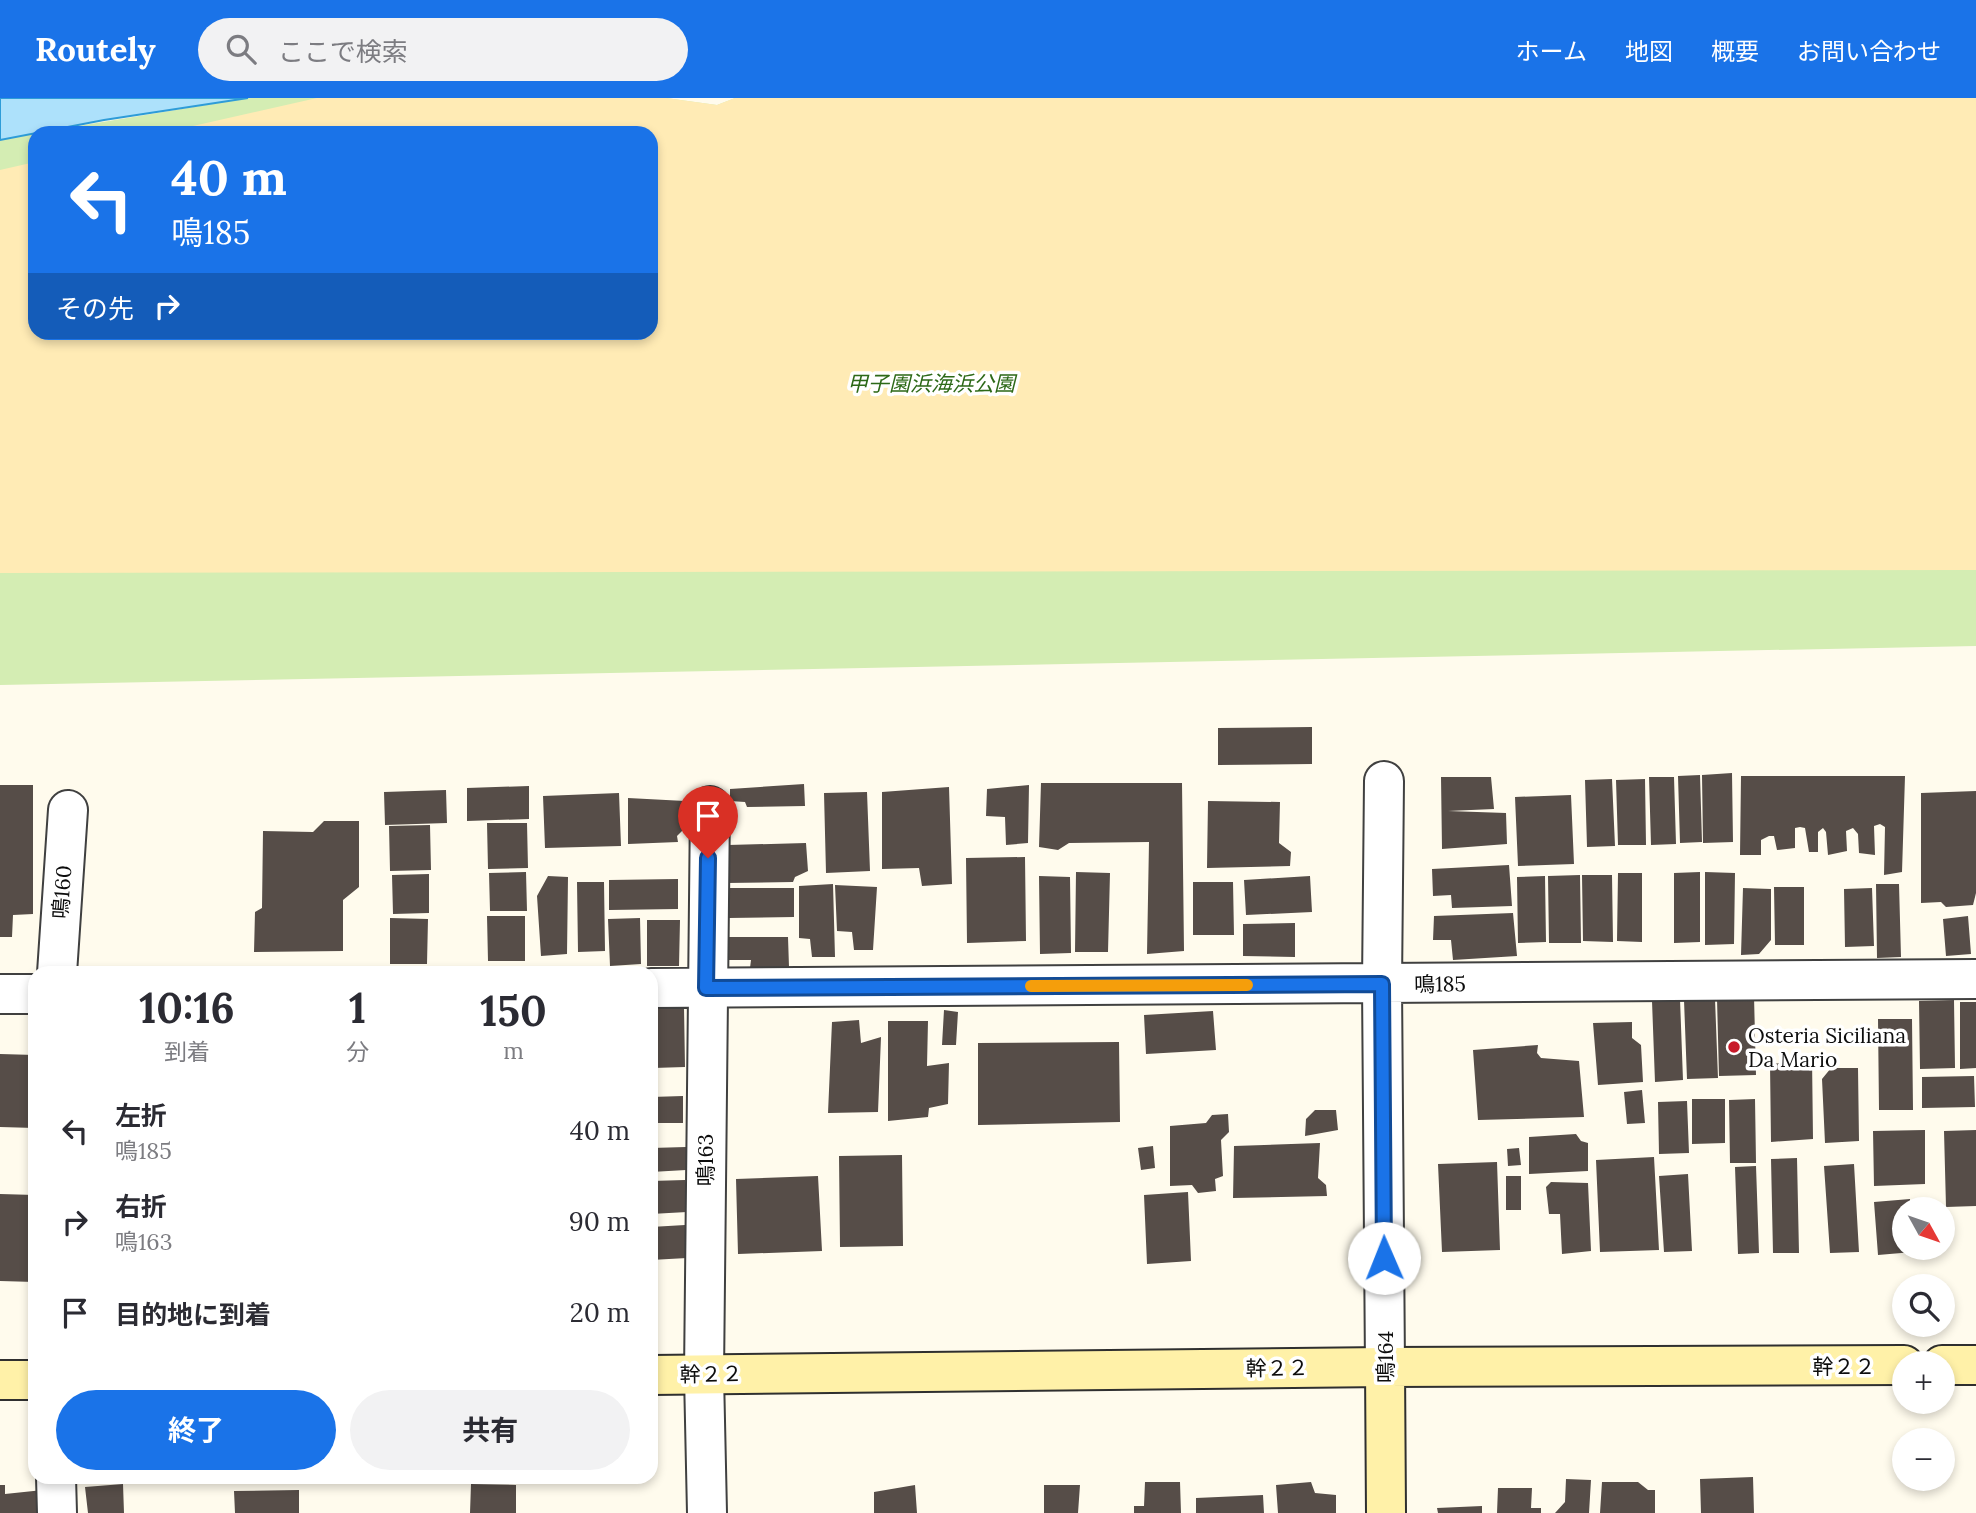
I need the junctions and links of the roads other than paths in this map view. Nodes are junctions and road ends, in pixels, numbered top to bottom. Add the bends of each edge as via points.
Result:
1 (1384, 781) dead end
2 (710, 806) dead end
3 (68, 810) dead end
4 (57, 966) edge
5 (1976, 978) edge
6 (1382, 984) junction
7 (658, 988) edge
8 (706, 988) junction
9 (28, 994) edge
10 (0, 995) edge
11 (1955, 1365) edge
12 (1976, 1365) edge
13 (1892, 1366) edge
14 (1385, 1367) junction
15 (658, 1375) edge
16 (704, 1375) junction
17 (0, 1380) edge
18 (28, 1380) edge
19 (57, 1484) edge
20 (57, 1513) edge
21 (707, 1513) edge
22 (1386, 1513) edge

1 - 6 street, 鳴164
2 - 8 street, 鳴163
3 - 4 street, 鳴160
5 - 6 street, 鳴185
6 - 8 street, 鳴185
6 - 14 street, 鳴164
7 - 8 street, 鳴185
8 - 16 street, 鳴163
9 - 10 street
11 - 12 street
13 - 14 street, 幹２２
14 - 16 street, 幹２２
14 - 22 street, 鳴164
15 - 16 street, 幹２２
16 - 21 street, 鳴163
17 - 18 street
19 - 20 street

